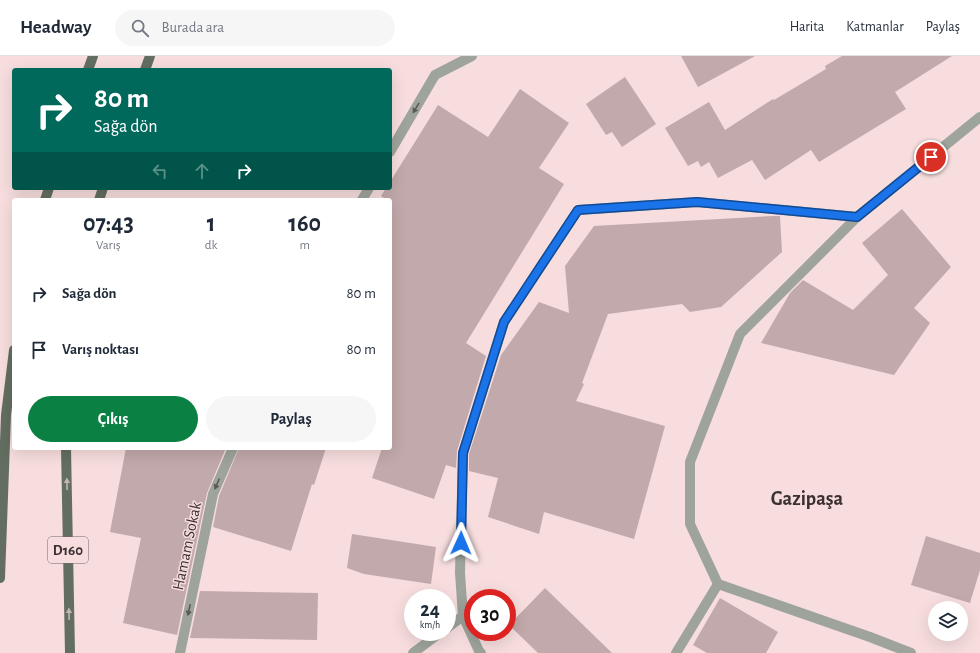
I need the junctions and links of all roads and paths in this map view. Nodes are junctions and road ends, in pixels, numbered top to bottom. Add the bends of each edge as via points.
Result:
1 (93, 56) edge
2 (150, 56) edge
3 (472, 56) edge
4 (89, 68) edge
5 (146, 68) edge
6 (980, 117) edge
7 (392, 149) edge
8 (857, 217) junction
9 (12, 366) edge
10 (66, 450) edge
11 (232, 450) edge
12 (0, 578) edge
13 (718, 584) junction
14 (462, 616) junction
15 (456, 621) edge
16 (429, 641) edge
17 (70, 653) edge
18 (180, 653) edge
19 (413, 653) edge
20 (481, 653) edge
21 (676, 653) edge
22 (911, 653) edge

1 - 4 main road
2 - 5 main road
3 -> 7 street via 435,75
6 - 8 street
8 - 13 street via 740,334 690,462 690,524
8 - 14 street via 697,202 578,210 504,322 463,453 460,573
9 - 12 main road via 6,415
17 -> 10 main road, D160
11 -> 18 street, Hamam Sokak via 213,494
13 - 21 street
13 - 22 street
14 - 15 street
14 - 20 street
16 - 19 street

